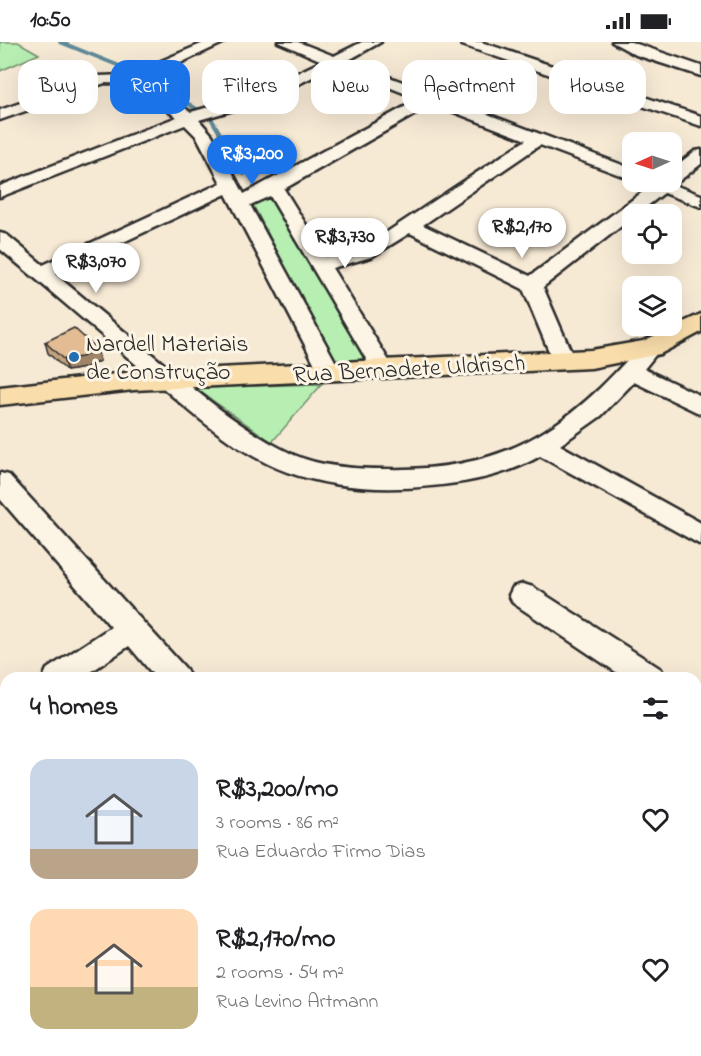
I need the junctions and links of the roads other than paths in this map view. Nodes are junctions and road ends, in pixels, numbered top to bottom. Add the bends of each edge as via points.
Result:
1 (218, 42) edge
2 (285, 42) edge
3 (374, 42) edge
4 (467, 42) edge
5 (619, 42) edge
6 (176, 60) edge
7 (332, 60) edge
8 (337, 60) edge
9 (701, 71) edge
10 (311, 73) edge
11 (110, 78) edge
12 (183, 114) edge
13 (404, 114) edge
14 (473, 114) edge
15 (0, 115) edge
16 (189, 118) junction
17 (701, 122) edge
18 (538, 139) junction
19 (701, 155) edge
20 (682, 168) edge
21 (622, 171) edge
22 (231, 185) junction
23 (274, 187) junction
24 (0, 192) edge
25 (650, 192) edge
26 (682, 192) edge
27 (701, 201) edge
28 (240, 203) junction
29 (410, 226) junction
30 (0, 238) edge
31 (320, 265) junction
32 (41, 273) junction
33 (532, 285) junction
34 (701, 322) edge
35 (650, 348) junction
36 (564, 361) junction
37 (383, 369) junction
38 (330, 372) junction
39 (631, 372) junction
40 (167, 379) junction
41 (0, 396) edge
42 (701, 406) edge
43 (543, 447) junction
44 (0, 482) edge
45 (701, 535) edge
46 (523, 596) dead end
47 (131, 628) junction
48 (67, 672) edge
49 (170, 672) edge
50 (641, 672) edge

1 - 6 street
2 - 7 street
3 - 8 street
4 - 17 street
5 - 9 street
10 - 16 street via 258,98
11 - 15 street
12 - 16 street
13 - 23 street
14 - 18 street
16 - 22 street via 204,135
16 - 24 street
18 - 21 street
18 - 29 street
19 - 20 street
22 - 28 street
22 - 32 street
23 - 28 street
23 - 31 street
25 - 33 street
26 - 27 street
28 - 38 street
29 - 31 street via 364,253
29 - 33 street
30 - 32 street
31 - 37 street
32 - 40 street
33 - 36 street
34 - 35 main road, Rua Bernadete Uldrisch
35 - 36 main road, Rua Bernadete Uldrisch
35 - 39 street
36 - 37 main road, Rua Bernadete Uldrisch
37 - 38 main road, Rua Bernadete Uldrisch
38 - 40 main road, Rua Bernadete Uldrisch
39 - 42 street
39 - 43 street via 584,418
40 - 41 main road, Rua Bernadete Uldrisch
40 - 43 street via 270,453 322,472 405,479 448,476 496,466
43 - 45 street
44 - 47 street
46 - 50 street
47 - 48 street
47 - 49 street

